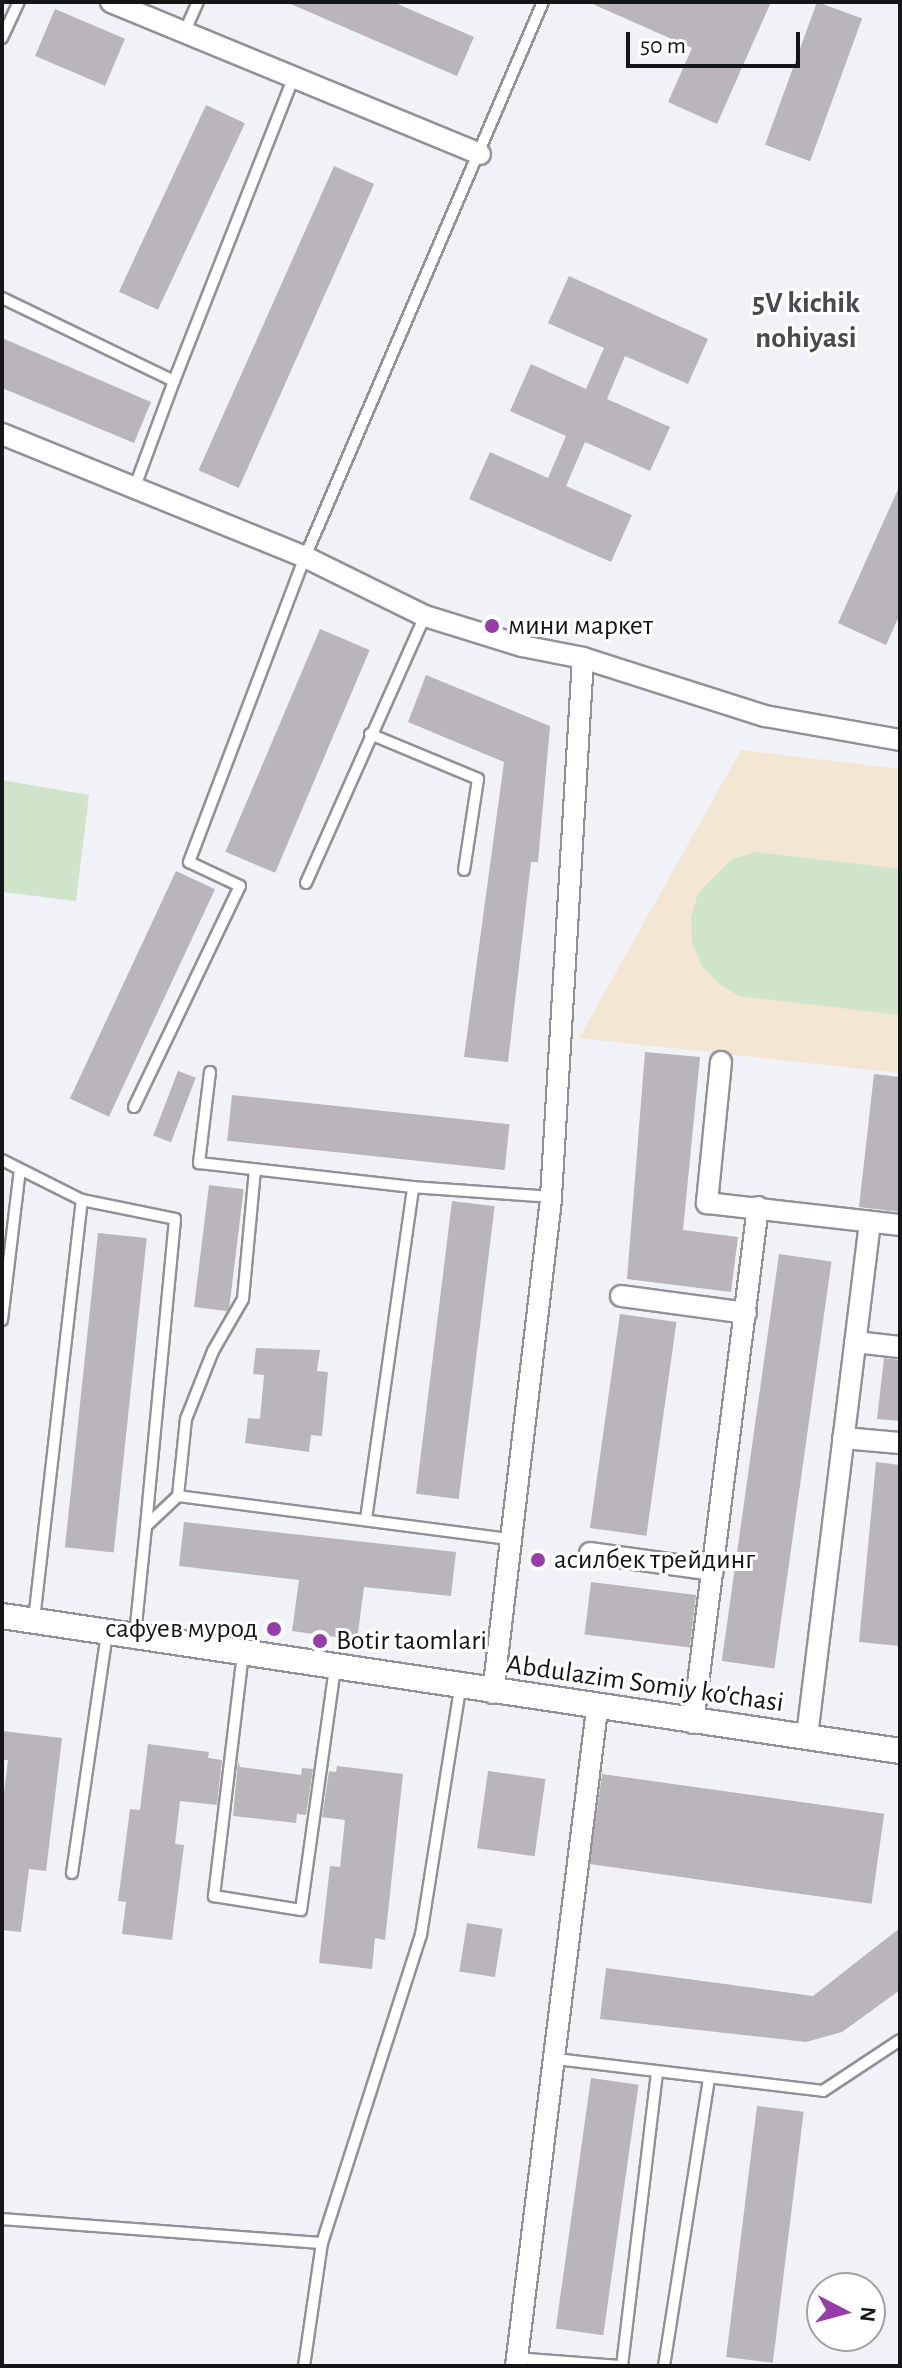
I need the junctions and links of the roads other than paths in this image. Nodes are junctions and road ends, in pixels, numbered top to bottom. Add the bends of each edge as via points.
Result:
1 (19, 2) edge
2 (111, 2) edge
3 (198, 2) edge
4 (539, 3) edge
5 (184, 33) junction
6 (2, 38) edge
7 (294, 76) junction
8 (480, 154) junction
9 (2, 298) edge
10 (174, 381) junction
11 (4, 439) edge
12 (133, 491) junction
13 (305, 557) junction
14 (425, 616) junction
15 (583, 658) junction
16 (370, 734) junction
17 (900, 740) edge
18 (464, 870) dead end
19 (306, 883) dead end
20 (721, 1062) dead end
21 (210, 1072) dead end
22 (134, 1107) dead end
23 (2, 1160) edge
24 (20, 1170) junction
25 (255, 1170) junction
26 (413, 1187) junction
27 (551, 1197) junction
28 (82, 1200) junction
29 (758, 1207) junction
30 (870, 1222) junction
31 (900, 1225) edge
32 (621, 1296) dead end
33 (746, 1313) junction
34 (2, 1320) edge
35 (855, 1342) junction
36 (900, 1347) edge
37 (843, 1438) junction
38 (900, 1443) edge
39 (178, 1496) junction
40 (366, 1519) junction
41 (146, 1526) junction
42 (511, 1539) junction
43 (590, 1553) dead end
44 (713, 1570) junction
45 (2, 1616) edge
46 (34, 1620) junction
47 (107, 1631) junction
48 (135, 1635) junction
49 (243, 1653) junction
50 (335, 1668) junction
51 (460, 1688) junction
52 (493, 1693) junction
53 (597, 1709) junction
54 (693, 1723) junction
55 (807, 1736) junction
56 (900, 1751) edge
57 (72, 1873) dead end
58 (900, 2040) edge
59 (556, 2059) junction
60 (657, 2072) junction
61 (709, 2079) junction
62 (2, 2219) edge
63 (322, 2243) junction
64 (516, 2362) edge
65 (304, 2366) edge
66 (622, 2366) edge
67 (664, 2366) edge

1 - 6 lane
2 - 5 street
3 - 5 lane
4 - 8 lane
5 - 7 street
7 - 8 street
7 - 10 lane
8 - 13 lane
9 - 10 lane
10 - 12 lane
11 - 12 street
12 - 13 street
13 - 14 street
13 - 22 lane via 189,862 240,886
14 - 15 street via 522,646
14 - 16 lane
15 - 17 street via 765,716
15 - 27 street
16 - 18 lane via 478,779
16 - 19 lane
20 - 29 street via 707,1203
21 - 25 lane via 199,1163
23 - 24 lane
24 - 28 lane
24 - 34 lane
25 - 26 lane
25 - 39 lane via 243,1299 213,1351 186,1419
26 - 27 lane
26 - 40 lane
27 - 42 street
28 - 41 lane via 175,1219
28 - 46 lane
29 - 30 street
29 - 33 street
30 - 31 street
30 - 35 street
32 - 33 street
33 - 44 street
35 - 36 street
35 - 37 street
37 - 38 street
37 - 55 street
39 - 40 lane
39 - 41 lane
40 - 42 lane
41 - 48 lane
42 - 52 street
43 - 44 street
44 - 54 street
45 - 46 street, Abdulazim Somiy ko'chasi
46 - 47 street, Abdulazim Somiy ko'chasi
47 - 48 street, Abdulazim Somiy ko'chasi
47 - 57 lane
48 - 49 street, Abdulazim Somiy ko'chasi
49 - 50 street, Abdulazim Somiy ko'chasi
49 - 50 lane via 214,1896 301,1910
50 - 51 street, Abdulazim Somiy ko'chasi
51 - 52 street, Abdulazim Somiy ko'chasi
51 - 63 lane via 421,1935
52 - 53 street, Abdulazim Somiy ko'chasi
53 - 54 street, Abdulazim Somiy ko'chasi
53 - 59 street
54 - 55 street, Abdulazim Somiy ko'chasi
55 - 56 street, Abdulazim Somiy ko'chasi
58 - 61 lane via 823,2091
59 - 60 lane
59 - 64 street
60 - 61 lane
60 - 66 lane
61 - 67 lane
62 - 63 lane
63 - 65 lane
64 - 66 lane

